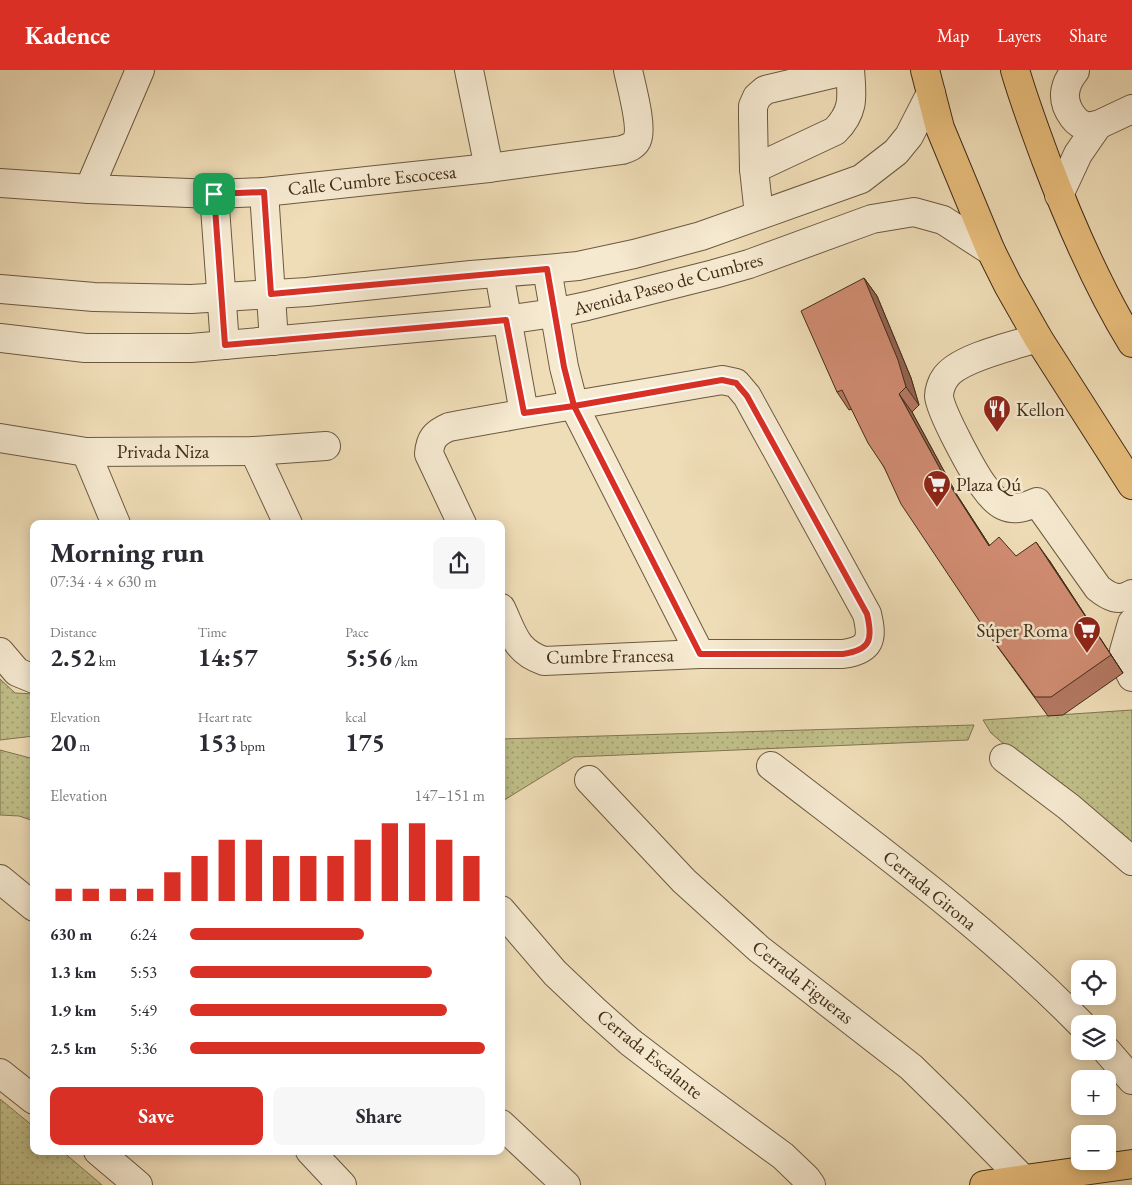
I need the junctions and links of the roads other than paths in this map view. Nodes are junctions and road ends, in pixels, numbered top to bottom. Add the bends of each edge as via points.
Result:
1 (145, 70) edge
2 (469, 70) edge
3 (628, 70) edge
4 (849, 70) edge
5 (1015, 70) edge
6 (1076, 70) edge
7 (928, 81) edge
8 (1132, 109) edge
9 (1098, 125) junction
10 (489, 168) junction
11 (754, 169) junction
12 (0, 182) edge
13 (89, 189) junction
14 (264, 192) junction
15 (214, 194) junction
16 (1059, 195) junction
17 (759, 214) junction
18 (991, 251) junction
19 (547, 269) junction
20 (499, 273) junction
21 (0, 289) edge
22 (271, 294) junction
23 (222, 297) junction
24 (554, 313) junction
25 (506, 320) junction
26 (0, 338) edge
27 (1038, 338) junction
28 (274, 341) junction
29 (1132, 343) edge
30 (225, 345) junction
31 (574, 406) junction
32 (524, 413) junction
33 (0, 438) edge
34 (326, 446) dead end
35 (254, 450) junction
36 (86, 452) junction
37 (1132, 485) edge
38 (114, 520) edge
39 (286, 520) edge
40 (460, 520) edge
41 (1132, 594) edge
42 (505, 616) edge
43 (1132, 623) edge
44 (700, 654) junction
45 (1132, 676) edge
46 (1004, 758) dead end
47 (771, 766) dead end
48 (589, 780) dead end
49 (1132, 861) edge
50 (0, 879) edge
51 (30, 904) edge
52 (505, 915) edge
53 (1072, 1015) edge
54 (1115, 1060) edge
55 (0, 1073) edge
56 (1132, 1080) edge
57 (30, 1097) edge
58 (505, 1128) edge
59 (103, 1155) edge
60 (314, 1155) edge
61 (1132, 1164) edge
62 (1023, 1179) junction
63 (138, 1185) edge
64 (342, 1185) edge
65 (566, 1185) edge
66 (811, 1185) edge
67 (984, 1185) edge

1 - 13 street
2 - 10 street
3 - 10 street, Calle Cumbre Escocesa via 640,130 637,141 631,146 622,150
4 - 11 street via 850,112 839,127
4 - 11 street via 777,86 757,97 752,118
5 - 16 main road
6 - 9 street via 1066,84 1066,105 1077,122 1085,126
7 - 17 street, Avenida Paseo de Cumbres via 909,136 896,152 861,179
7 - 18 main road via 940,128
8 - 9 street
9 - 16 street via 1078,154
10 - 14 street, Calle Cumbre Escocesa
11 - 17 street
12 - 13 street, Calle Cumbre Escocesa
13 - 15 street, Calle Cumbre Escocesa
14 - 15 street, Calle Cumbre Escocesa
14 - 22 street
15 - 23 street
16 - 29 main road via 1113,311
17 - 19 street, Avenida Paseo de Cumbres via 701,236 634,254
18 - 24 street, Avenida Paseo de Cumbres via 943,220 914,212 872,219 714,274
18 - 27 main road
19 - 20 street, Avenida Paseo de Cumbres
19 - 24 street
20 - 22 street, Avenida Paseo de Cumbres
20 - 25 street
21 - 23 street, Avenida Paseo de Cumbres via 94,297
22 - 23 street, Avenida Paseo de Cumbres
22 - 28 street
23 - 30 street
24 - 25 street, Avenida Paseo de Cumbres
24 - 31 street
25 - 28 street, Avenida Paseo de Cumbres
25 - 32 street
26 - 30 street, Avenida Paseo de Cumbres via 84,348
27 - 37 main road
27 - 41 street via 976,358 952,370 941,388 942,406 977,476 993,498 1014,509 1037,502 1098,588 1107,596 1116,598
28 - 30 street, Avenida Paseo de Cumbres
31 - 32 street
31 - 44 street
31 - 44 street, Cumbre Francesa via 722,380 736,383 747,396 867,614 871,630 867,644 856,652 843,654
32 - 40 street via 449,427 430,441 429,454
33 - 36 street, Privada Niza
34 - 35 street, Privada Niza
35 - 36 street, Privada Niza
35 - 39 street
36 - 38 street
42 - 44 street, Cumbre Francesa via 520,646 531,656 544,660
43 - 45 street via 1124,651 1125,663
46 - 49 street via 1069,806
47 - 53 street, Cerrada Girona via 963,915
48 - 62 street, Cerrada Figueras via 684,881 759,949 911,1067
50 - 51 street
52 - 66 street, Cerrada Escalante via 555,973 630,1042 783,1156
54 - 56 street
55 - 57 street
58 - 65 street
59 - 63 street
60 - 64 street
61 - 62 main road
62 - 67 main road

